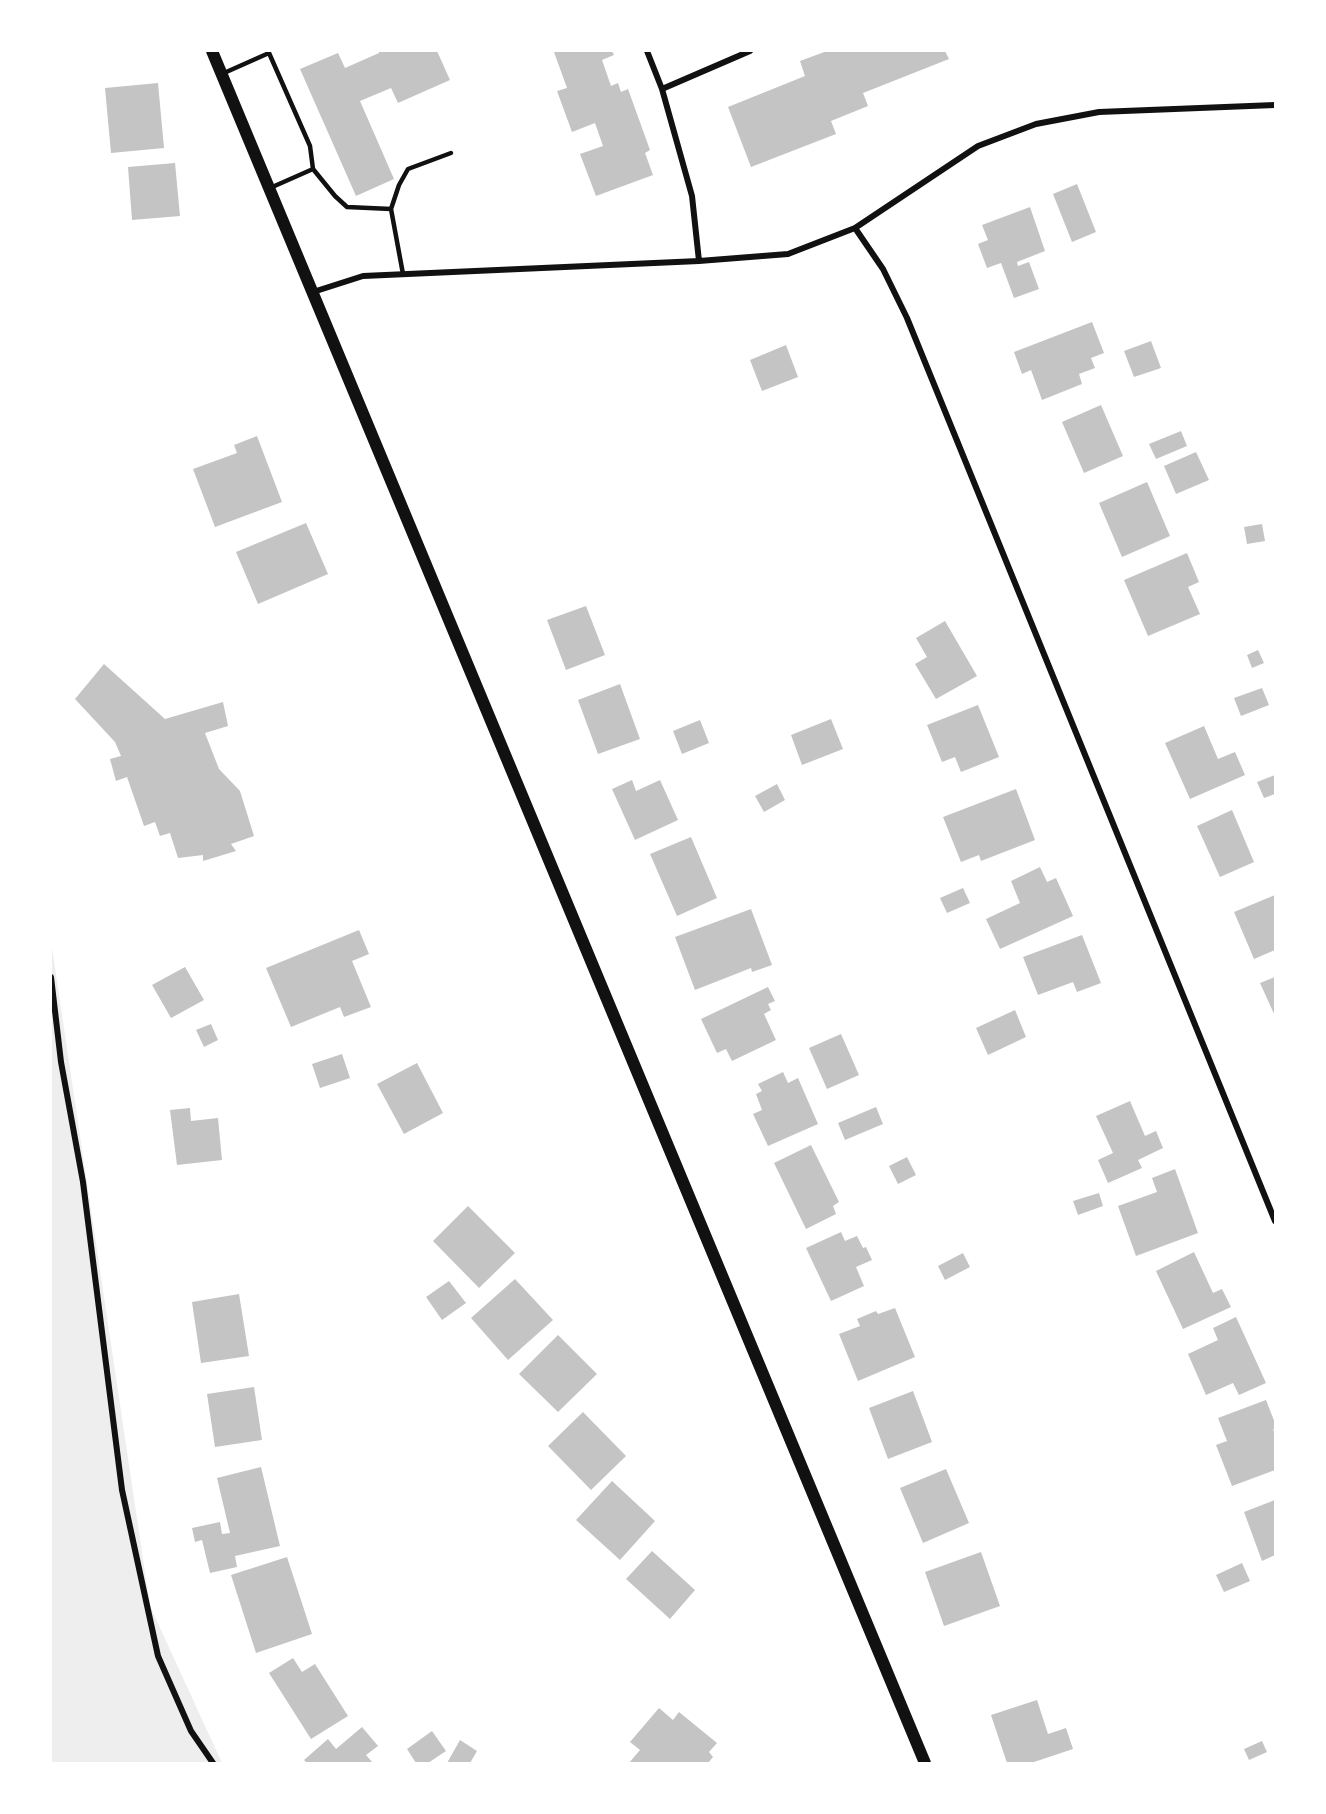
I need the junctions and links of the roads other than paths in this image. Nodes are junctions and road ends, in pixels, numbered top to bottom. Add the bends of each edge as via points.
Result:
1 (212, 51) edge
2 (647, 51) edge
3 (750, 51) edge
4 (271, 52) edge
5 (222, 74) junction
6 (662, 89) junction
7 (1275, 105) edge
8 (451, 153) dead end
9 (313, 169) junction
10 (270, 188) junction
11 (391, 209) junction
12 (855, 228) junction
13 (699, 261) junction
14 (403, 274) junction
15 (313, 292) junction
16 (51, 977) edge
17 (1275, 1221) edge
18 (213, 1763) edge
19 (925, 1763) edge

1 - 5 main road
2 - 6 street
3 - 6 street
4 - 5 lane
4 - 9 lane via 310,146
5 - 10 main road
6 - 13 street via 692,196
7 - 12 street via 1099,112 1036,124 978,147
8 - 11 lane via 408,168
9 - 10 lane
9 - 11 lane via 346,207
10 - 15 main road
11 - 14 lane
12 - 13 street via 788,254
12 - 17 street via 883,269 907,318
13 - 14 street
14 - 15 street via 363,276
15 - 19 main road
16 - 18 street via 61,1062 83,1182 122,1490 158,1656 192,1731

